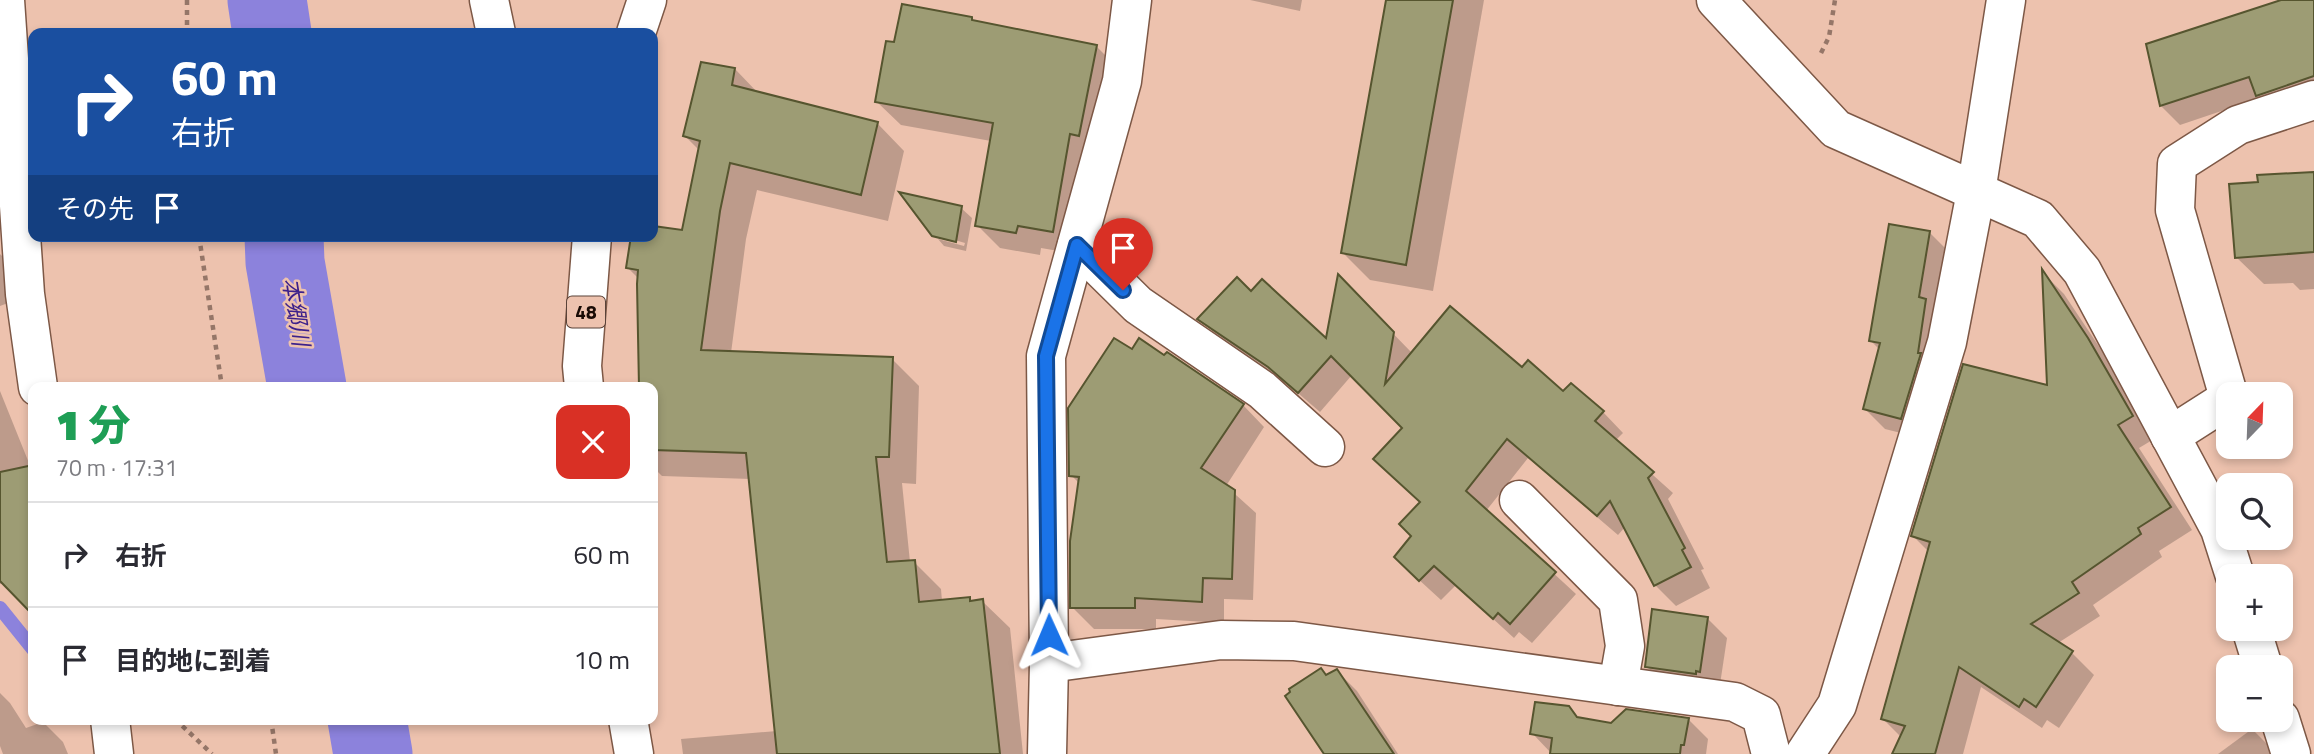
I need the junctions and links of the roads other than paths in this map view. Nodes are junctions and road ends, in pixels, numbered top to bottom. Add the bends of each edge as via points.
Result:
1 (5, 0) edge
2 (489, 0) edge
3 (647, 0) edge
4 (1132, 0) edge
5 (1716, 0) edge
6 (2006, 0) edge
7 (495, 28) edge
8 (638, 28) edge
9 (2314, 100) edge
10 (1976, 192) junction
11 (592, 242) edge
12 (1077, 245) junction
13 (37, 382) edge
14 (584, 382) edge
15 (2225, 382) edge
16 (2216, 407) edge
17 (2170, 436) junction
18 (1325, 447) dead end
19 (1519, 500) dead end
20 (2231, 564) edge
21 (1049, 663) junction
22 (1618, 687) junction
23 (111, 725) edge
24 (629, 725) edge
25 (2284, 732) edge
26 (114, 754) edge
27 (634, 754) edge
28 (1047, 754) edge
29 (1770, 754) edge
30 (1805, 754) edge
31 (2291, 754) edge

1 - 13 street via 25,294
2 - 7 street
3 - 8 street
4 - 12 street via 1122,81
5 - 10 street via 1836,129
6 - 10 street
9 - 15 street via 2238,125 2176,164 2175,210
10 - 17 street via 2038,219 2082,271
10 - 30 street via 1947,342 1841,692
11 - 14 street, 48
12 - 18 street via 1138,305 1262,390
12 - 21 street via 1046,356
16 - 17 street
17 - 20 street via 2220,529
19 - 22 street via 1618,600 1625,646
21 - 22 street via 1221,640 1294,641
21 - 28 street
22 - 29 street via 1735,702 1761,715
23 - 26 street
24 - 27 street
25 - 31 street

